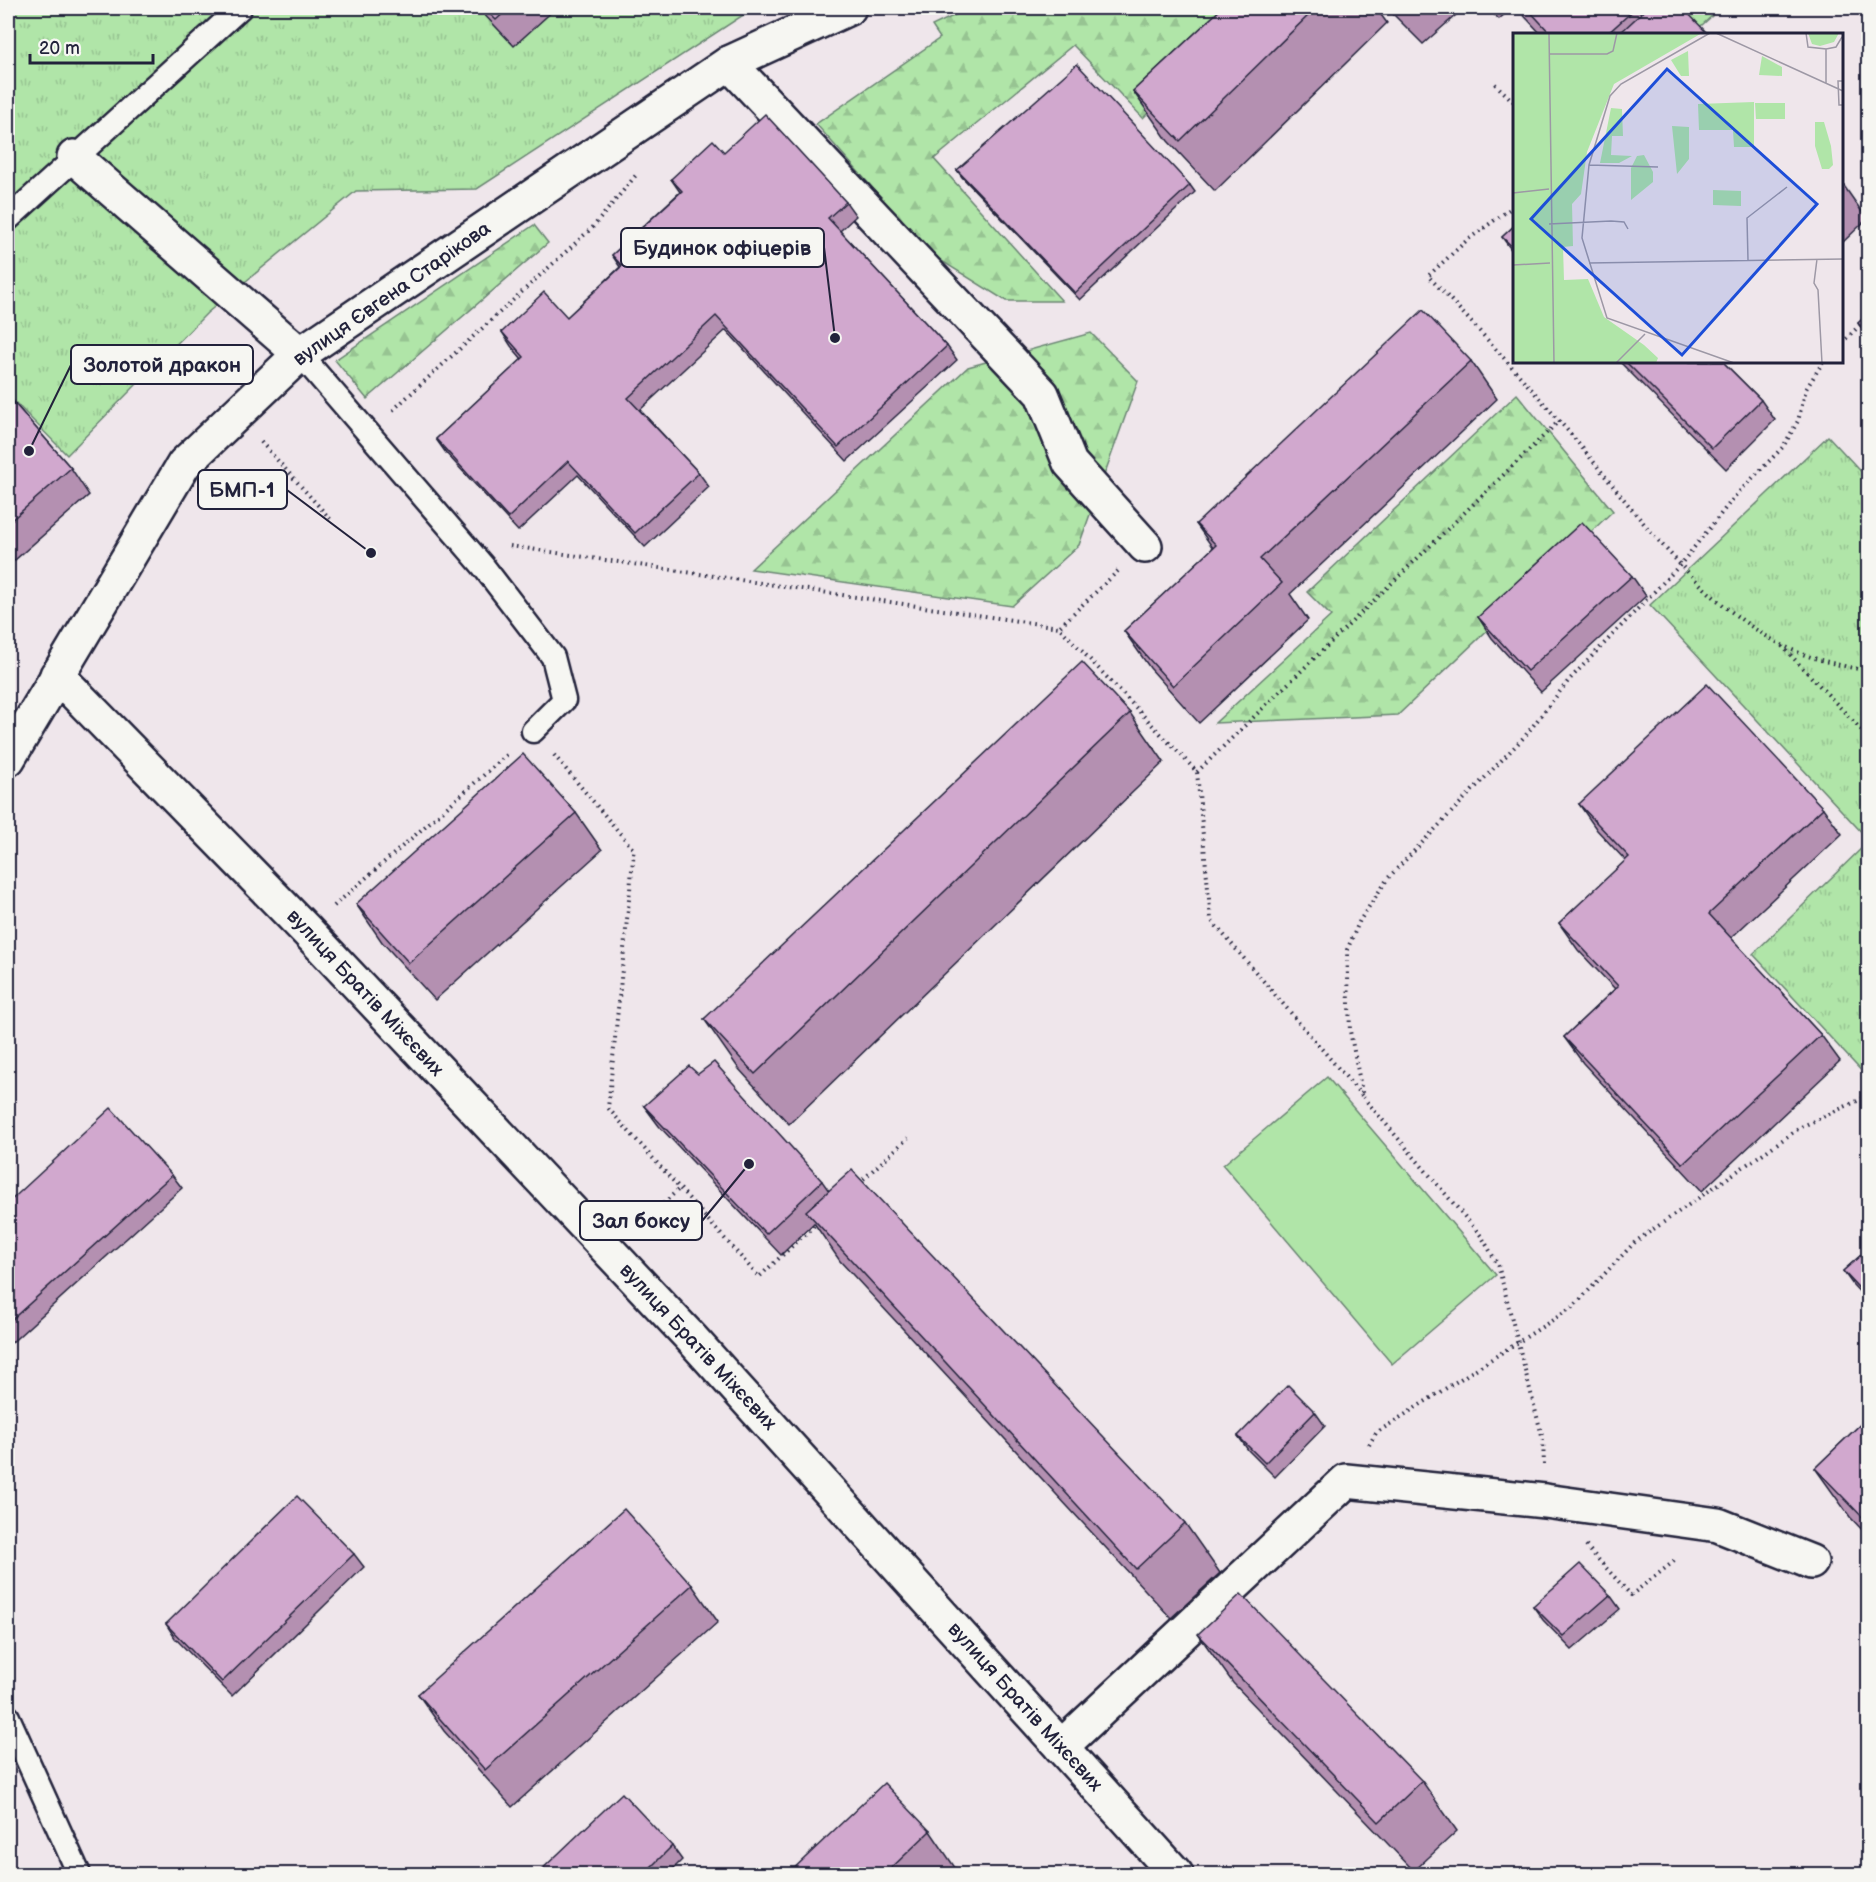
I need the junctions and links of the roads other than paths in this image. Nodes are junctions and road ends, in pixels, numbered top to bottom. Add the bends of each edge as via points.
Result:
1 (240, 8) edge
2 (849, 8) edge
3 (729, 63) junction
4 (74, 157) junction
5 (8, 219) edge
6 (300, 354) junction
7 (1145, 546) road end
8 (57, 675) junction
9 (534, 731) road end
10 (8, 759) edge
11 (1811, 1562) dead end
12 (8, 1717) edge
13 (1060, 1746) junction
14 (79, 1875) edge
15 (1176, 1875) edge

1 - 4 lane
2 - 3 street, вулиця Євгена Старікова
3 - 6 street, вулиця Євгена Старікова
3 - 7 street via 1042,394 1070,462
4 - 5 lane
4 - 6 street
6 - 8 street, вулиця Євгена Старікова via 183,464
6 - 9 lane via 459,538 553,657 564,700
8 - 10 street, вулиця Євгена Старікова
8 - 13 street, вулиця Братів Міхєєвих via 307,930 610,1253
11 - 13 street via 1718,1525 1346,1481
12 - 14 lane
13 - 15 street, вулиця Братів Міхєєвих

